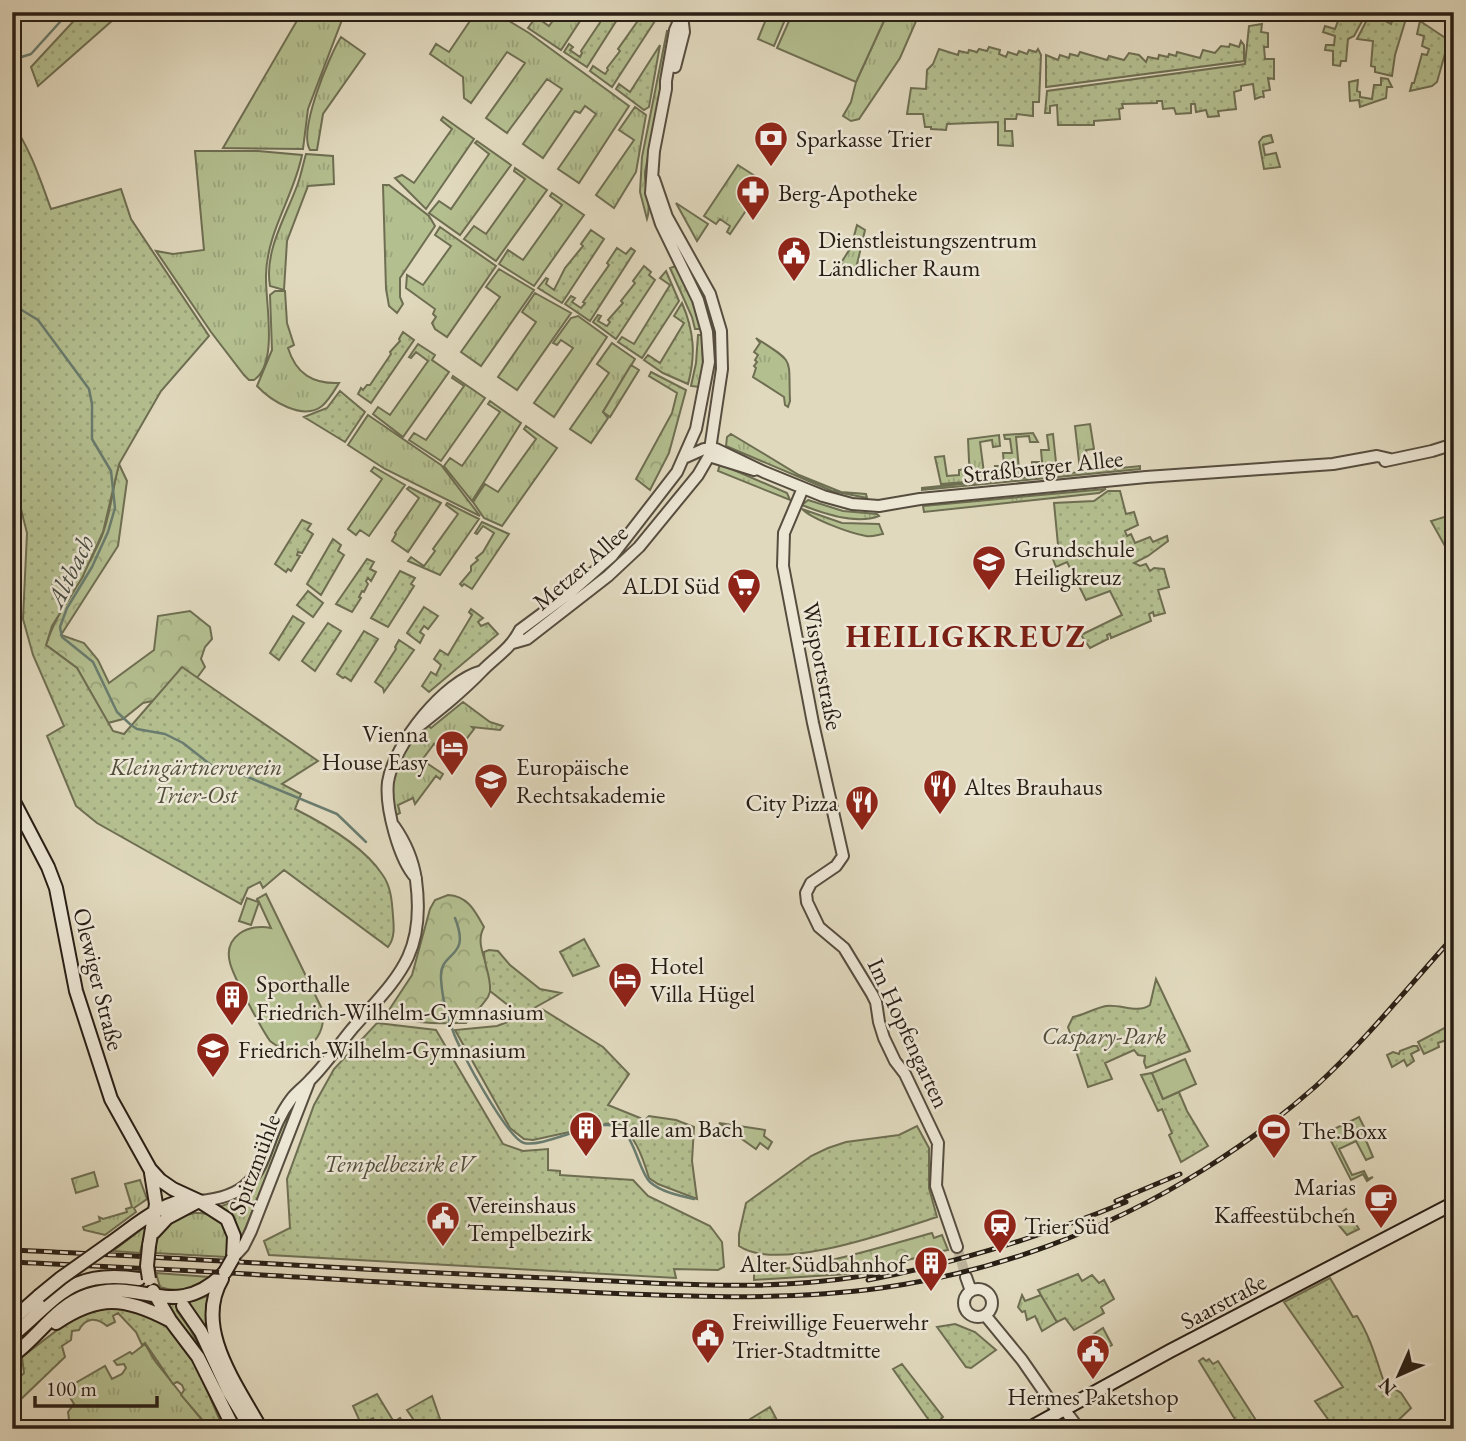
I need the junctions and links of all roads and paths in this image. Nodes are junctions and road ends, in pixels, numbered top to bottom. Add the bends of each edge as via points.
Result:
1 (683, 14) edge
2 (653, 173) junction
3 (700, 415) junction
4 (1454, 444) edge
5 (708, 451) junction
6 (686, 457) junction
7 (803, 488) junction
8 (513, 643) junction
9 (12, 798) edge
10 (416, 878) joint
11 (808, 889) joint
12 (310, 1081) junction
13 (150, 1169) junction
14 (199, 1201) junction
15 (1454, 1203) edge
16 (156, 1213) junction
17 (150, 1240) junction
18 (957, 1248) tunnel mouth
19 (233, 1258) junction
20 (225, 1272) junction
21 (966, 1277) tunnel mouth
22 (144, 1279) junction
23 (971, 1291) junction
24 (155, 1296) junction
25 (183, 1306) dead end
26 (985, 1315) junction
27 (12, 1320) edge
28 (170, 1320) junction
29 (12, 1336) edge
30 (15, 1354) edge
31 (1061, 1410) junction
32 (234, 1429) edge
33 (251, 1429) edge
34 (261, 1429) edge
35 (1028, 1429) edge
36 (1079, 1429) edge

1 - 2 street via 675,30
2 - 3 street via 651,193 657,214 698,300 707,332 709,362
2 - 5 street via 667,217 710,294 721,331 722,369
3 - 5 street
3 - 6 street
4 - 7 street, Straßburger Allee via 1390,459 1377,456 1333,464 1163,475 879,506 840,501
5 - 6 street
5 - 7 street, Straßburger Allee via 725,452
5 - 8 street, Metzer Allee via 698,475 639,547 607,578 527,639
6 - 8 street, Metzer Allee via 603,565 520,630
7 - 11 street, Wisportstraße via 785,533 783,566 843,854 836,866 812,881
8 - 10 street, Metzer Allee via 439,700 399,752 390,775 388,804 396,840
9 - 13 main road, Olewiger Straße via 56,888 76,991 111,1099
10 - 12 street, Spitzmühle via 418,922 405,965
11 - 18 street, Im Hopfengarten via 814,920 846,951 876,1002 884,1038 938,1143 936,1186
12 - 14 street, Spitzmühle via 286,1106 251,1182 226,1197
12 - 19 street, Spitzmühle via 251,1231
13 - 14 main road via 173,1189
13 - 16 main road
14 - 16 main road via 179,1202
14 - 17 main road via 167,1218
14 - 19 main road via 229,1223
15 - 31 main road, Saarstraße
16 - 17 main road
16 - 27 main road, bridge via 61,1278
17 - 22 main road, bridge
19 - 20 main road, bridge
20 - 24 main road via 200,1292
20 - 34 main road via 212,1302 214,1333
21 - 23 street
22 - 24 main road
22 - 29 main road via 104,1277 72,1286
23 - 26 street via 989,1294 991,1308
23 - 26 street via 965,1309 976,1317
24 - 28 main road
24 - 30 main road via 123,1290 88,1295 68,1304
25 - 33 main road
26 - 31 street
28 - 30 main road via 136,1304 90,1305 71,1312
28 - 32 main road via 198,1357
31 - 35 main road, Saarstraße
31 - 36 street

